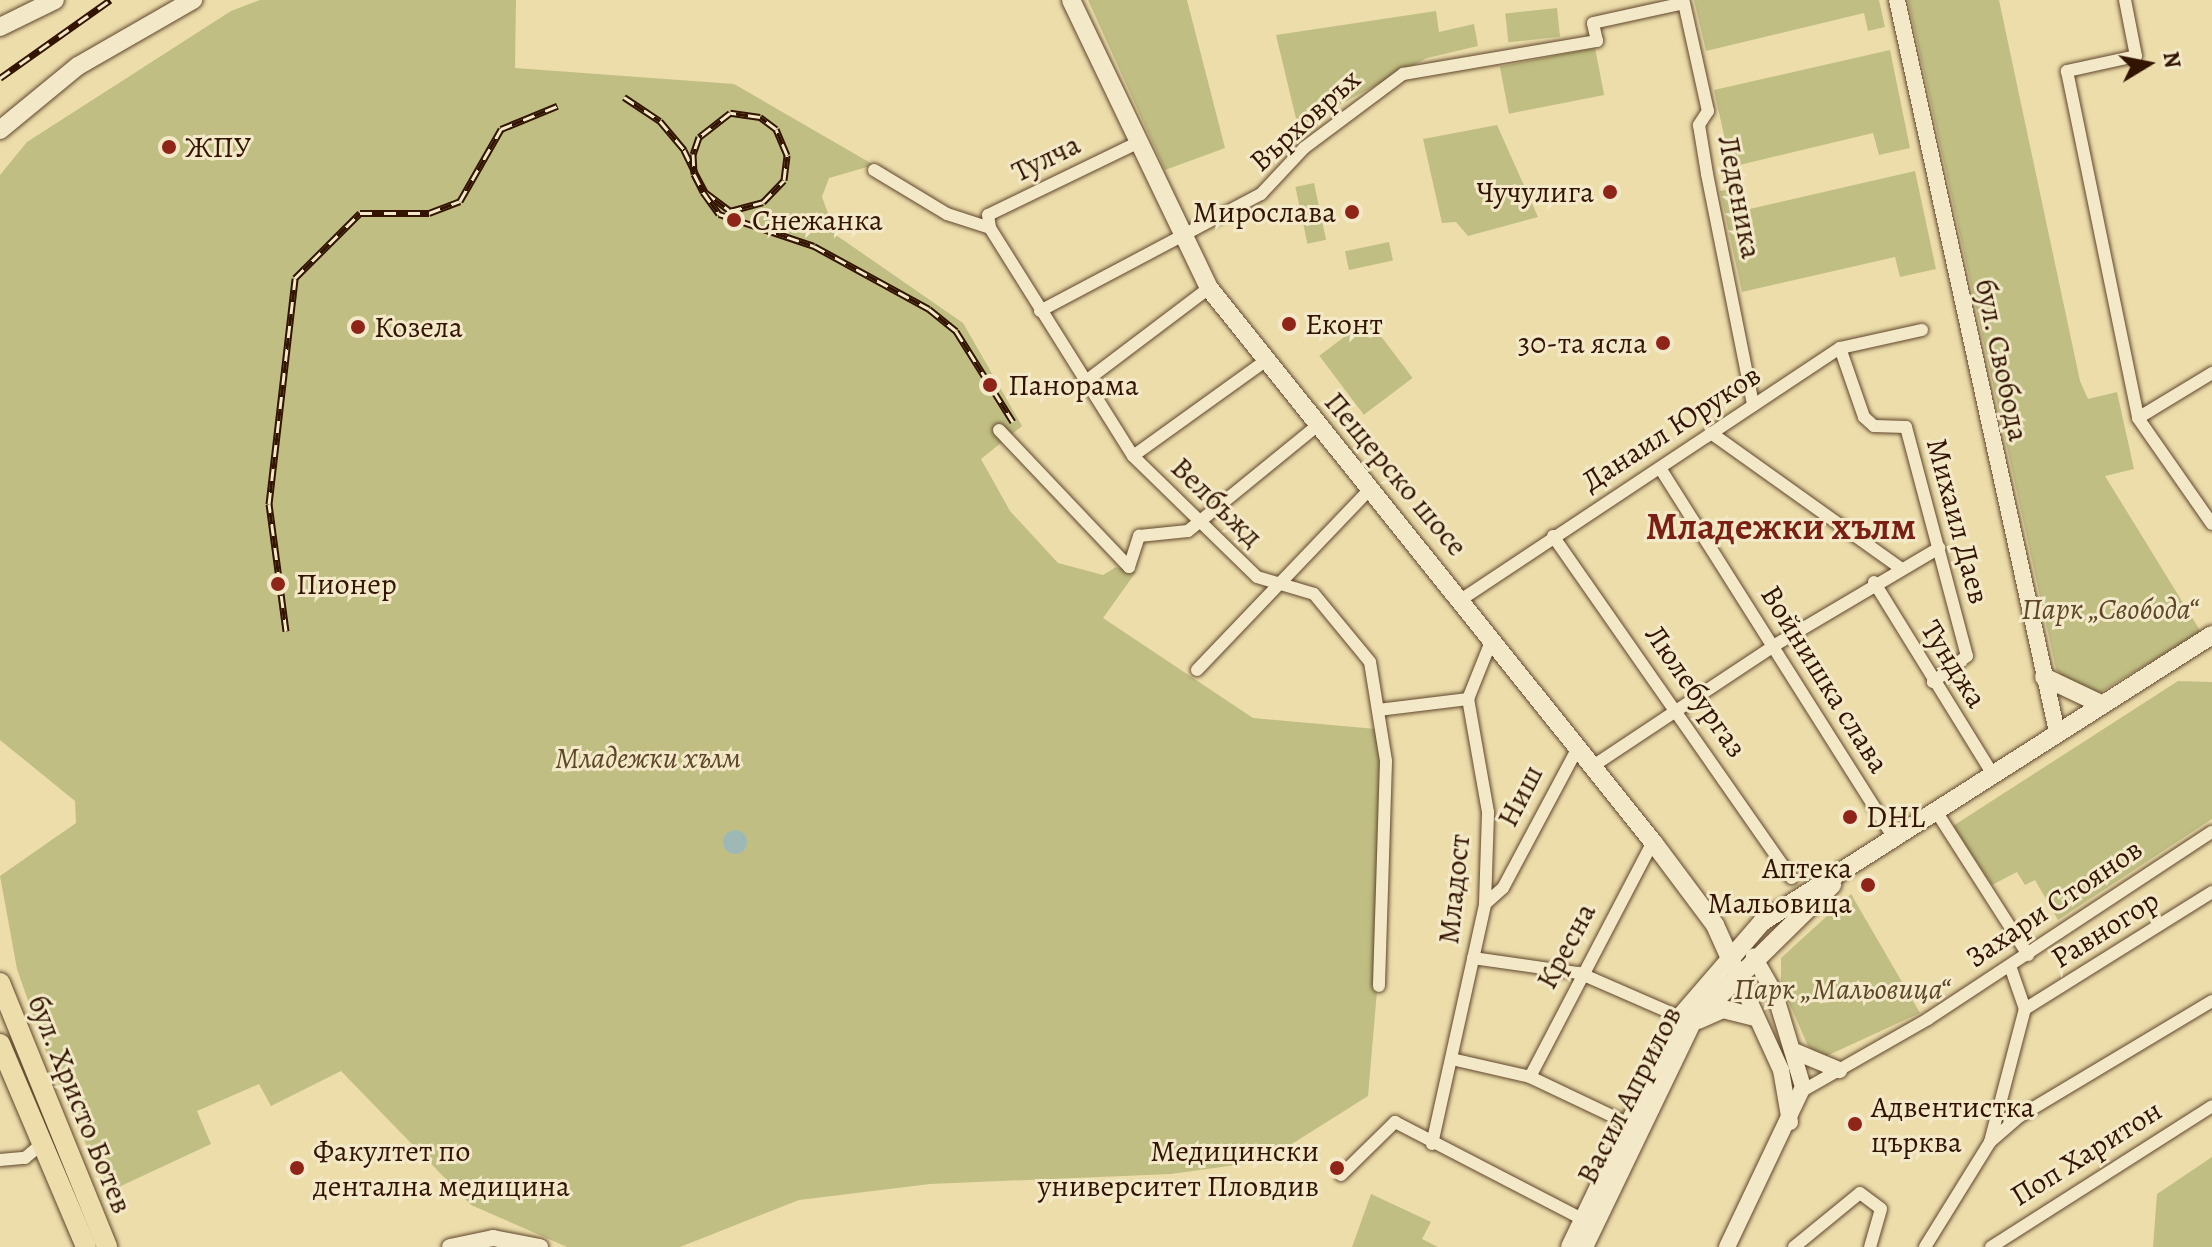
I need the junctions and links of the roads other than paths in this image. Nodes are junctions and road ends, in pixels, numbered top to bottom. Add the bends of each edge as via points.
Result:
1 (34, 0) edge
2 (55, 0) edge
3 (193, 0) edge
4 (1071, 0) edge
5 (1897, 0) edge
6 (2125, 0) edge
7 (1684, 3) joint
8 (0, 12) edge
9 (0, 27) edge
10 (0, 130) edge
11 (1137, 143) junction
12 (874, 170) dead end
13 (990, 228) junction
14 (1183, 239) junction
15 (1209, 288) junction
16 (1040, 311) junction
17 (1922, 330) dead end
18 (1840, 348) junction
19 (1265, 361) junction
20 (2212, 373) edge
21 (1082, 384) junction
22 (1753, 405) junction
23 (2138, 418) junction
24 (1318, 425) junction
25 (999, 430) dead end
26 (1711, 433) junction
27 (1133, 456) junction
28 (1660, 468) junction
29 (1371, 488) junction
30 (1197, 522) junction
31 (2212, 524) edge
32 (1553, 536) junction
33 (1939, 548) junction
34 (1899, 567) junction
35 (1281, 579) junction
36 (1874, 582) junction
37 (1462, 599) junction
38 (2212, 635) edge
39 (1492, 639) junction
40 (1775, 645) junction
41 (1197, 670) dead end
42 (2044, 677) junction
43 (1933, 682) junction
44 (1468, 699) junction
45 (2101, 704) junction
46 (1677, 707) junction
47 (1378, 710) junction
48 (2057, 732) junction
49 (1576, 751) junction
50 (1590, 768) junction
51 (1992, 773) junction
52 (1936, 811) junction
53 (1889, 831) junction
54 (2212, 832) edge
55 (1653, 842) junction
56 (1840, 877) junction
57 (1792, 878) dead end
58 (2212, 892) edge
59 (1485, 904) junction
60 (1734, 948) junction
61 (2028, 955) junction
62 (1754, 957) junction
63 (1473, 958) junction
64 (2010, 966) junction
65 (1579, 973) junction
66 (1737, 974) junction
67 (0, 983) edge
68 (1379, 986) dead end
69 (2212, 1001) edge
70 (2025, 1009) junction
71 (1754, 1017) junction
72 (1686, 1020) junction
73 (0, 1044) edge
74 (1796, 1052) junction
75 (1456, 1060) junction
76 (1839, 1070) junction
77 (1530, 1077) junction
78 (1802, 1091) junction
79 (2212, 1106) edge
80 (1790, 1123) junction
81 (1629, 1124) junction
82 (1990, 1142) junction
83 (43, 1143) junction
84 (1432, 1144) junction
85 (0, 1160) edge
86 (1341, 1175) dead end
87 (1584, 1220) junction
88 (86, 1247) edge
89 (107, 1247) edge
90 (450, 1247) edge
91 (540, 1247) edge
92 (1570, 1247) edge
93 (1584, 1247) edge
94 (1727, 1247) edge
95 (1794, 1247) edge
96 (1870, 1247) edge
97 (1925, 1247) edge
98 (1991, 1247) edge

1 - 8 main road
2 - 9 main road
3 - 10 main road via 78,66
4 - 11 main road, Пещерско шосе
5 - 42 street, бул. Свобода
6 - 23 street via 2136,56 2067,71
7 - 14 street, Върховръх via 1593,23 1597,41 1403,74 1304,148 1261,194
7 - 22 street, Леденика via 1708,111 1699,125 1707,174
11 - 13 street, Тулча via 988,215
11 - 14 main road, Пещерско шосе
12 - 13 street via 947,214
13 - 16 street, Велбъжд
14 - 15 main road, Пещерско шосе
14 - 16 street
15 - 19 main road, Пещерско шосе
15 - 21 street
16 - 21 street, Велбъжд
17 - 18 street, Данаил Юруков
18 - 22 street, Данаил Юруков
18 - 33 street, Михаил Даев via 1864,417 1874,426 1906,427
19 - 24 main road, Пещерско шосе
19 - 27 street
20 - 23 street
21 - 27 street, Велбъжд
22 - 26 street, Данаил Юруков
23 - 31 street
24 - 29 main road, Пещерско шосе
24 - 30 street
25 - 30 street via 1124,566 1137,558 1139,536 1169,536
26 - 28 street, Данаил Юруков
26 - 34 street
27 - 30 street, Велбъжд
28 - 32 street, Данаил Юруков
28 - 40 street, Войнишка слава
29 - 35 street
29 - 37 main road, Пещерско шосе
30 - 35 street, Велбъжд via 1257,577
32 - 37 street, Данаил Юруков
32 - 46 street, Люлебургаз
33 - 34 street
33 - 43 street, Михаил Даев via 1967,656
34 - 36 street
35 - 41 street
35 - 47 street, Велбъжд via 1314,594 1370,662
36 - 40 street
36 - 43 street, Тунджа
37 - 39 main road, Пещерско шосе
38 - 45 main road, Васил Априлов
39 - 44 street
39 - 49 main road, Пещерско шосе
40 - 46 street
40 - 53 street, Войнишка слава
42 - 45 main road
42 - 48 street, бул. Свобода
43 - 51 street, Тунджа
44 - 47 street
44 - 59 street, Младост via 1488,812
45 - 48 main road, Васил Априлов
46 - 50 street
46 - 57 street, Люлебургаз
47 - 68 street, Велбъжд via 1389,854
48 - 51 main road, Васил Априлов
49 - 50 main road, Пещерско шосе
49 - 59 street, Ниш via 1503,888
50 - 55 main road, Пещерско шосе
51 - 52 main road, Васил Априлов
52 - 53 main road, Васил Априлов
52 - 61 street
53 - 56 main road, Васил Априлов
54 - 61 street, Захари Стоянов
55 - 60 main road, Пещерско шосе
55 - 65 street, Кресна
56 - 60 main road, Васил Априлов via 1762,922
56 - 62 main road, Васил Априлов
58 - 70 street, Равногор
59 - 63 street, Младост
60 - 62 main road
60 - 66 main road, Пещерско шосе
60 - 72 main road, Васил Априлов
61 - 64 street, Захари Стоянов
62 - 66 main road, Васил Априлов
62 - 74 street
63 - 65 street
63 - 75 street, Младост
64 - 70 street
64 - 76 street, Захари Стоянов
65 - 72 street
65 - 77 street, Кресна
66 - 71 street
66 - 72 main road, Васил Априлов
67 - 89 main road, бул. Христо Ботев
69 - 82 street via 2020,1116
70 - 82 street
71 - 72 main road via 1723,1009
71 - 80 street via 1781,1070
72 - 81 main road, Васил Априлов
72 - 93 main road, Васил Априлов
73 - 83 main road, бул. Христо Ботев
74 - 76 street
74 - 78 street
75 - 77 street
75 - 84 street, Младост
76 - 78 street, Захари Стоянов
77 - 81 street
78 - 80 street
79 - 98 street, Поп Харитон
80 - 94 street
81 - 87 main road, Васил Априлов
82 - 97 street
83 - 85 street via 25,1158
83 - 88 main road, бул. Христо Ботев
84 - 86 street via 1395,1122
84 - 87 street
87 - 92 main road, Васил Априлов
90 - 91 street via 493,1238
95 - 96 street via 1860,1193 1881,1209

